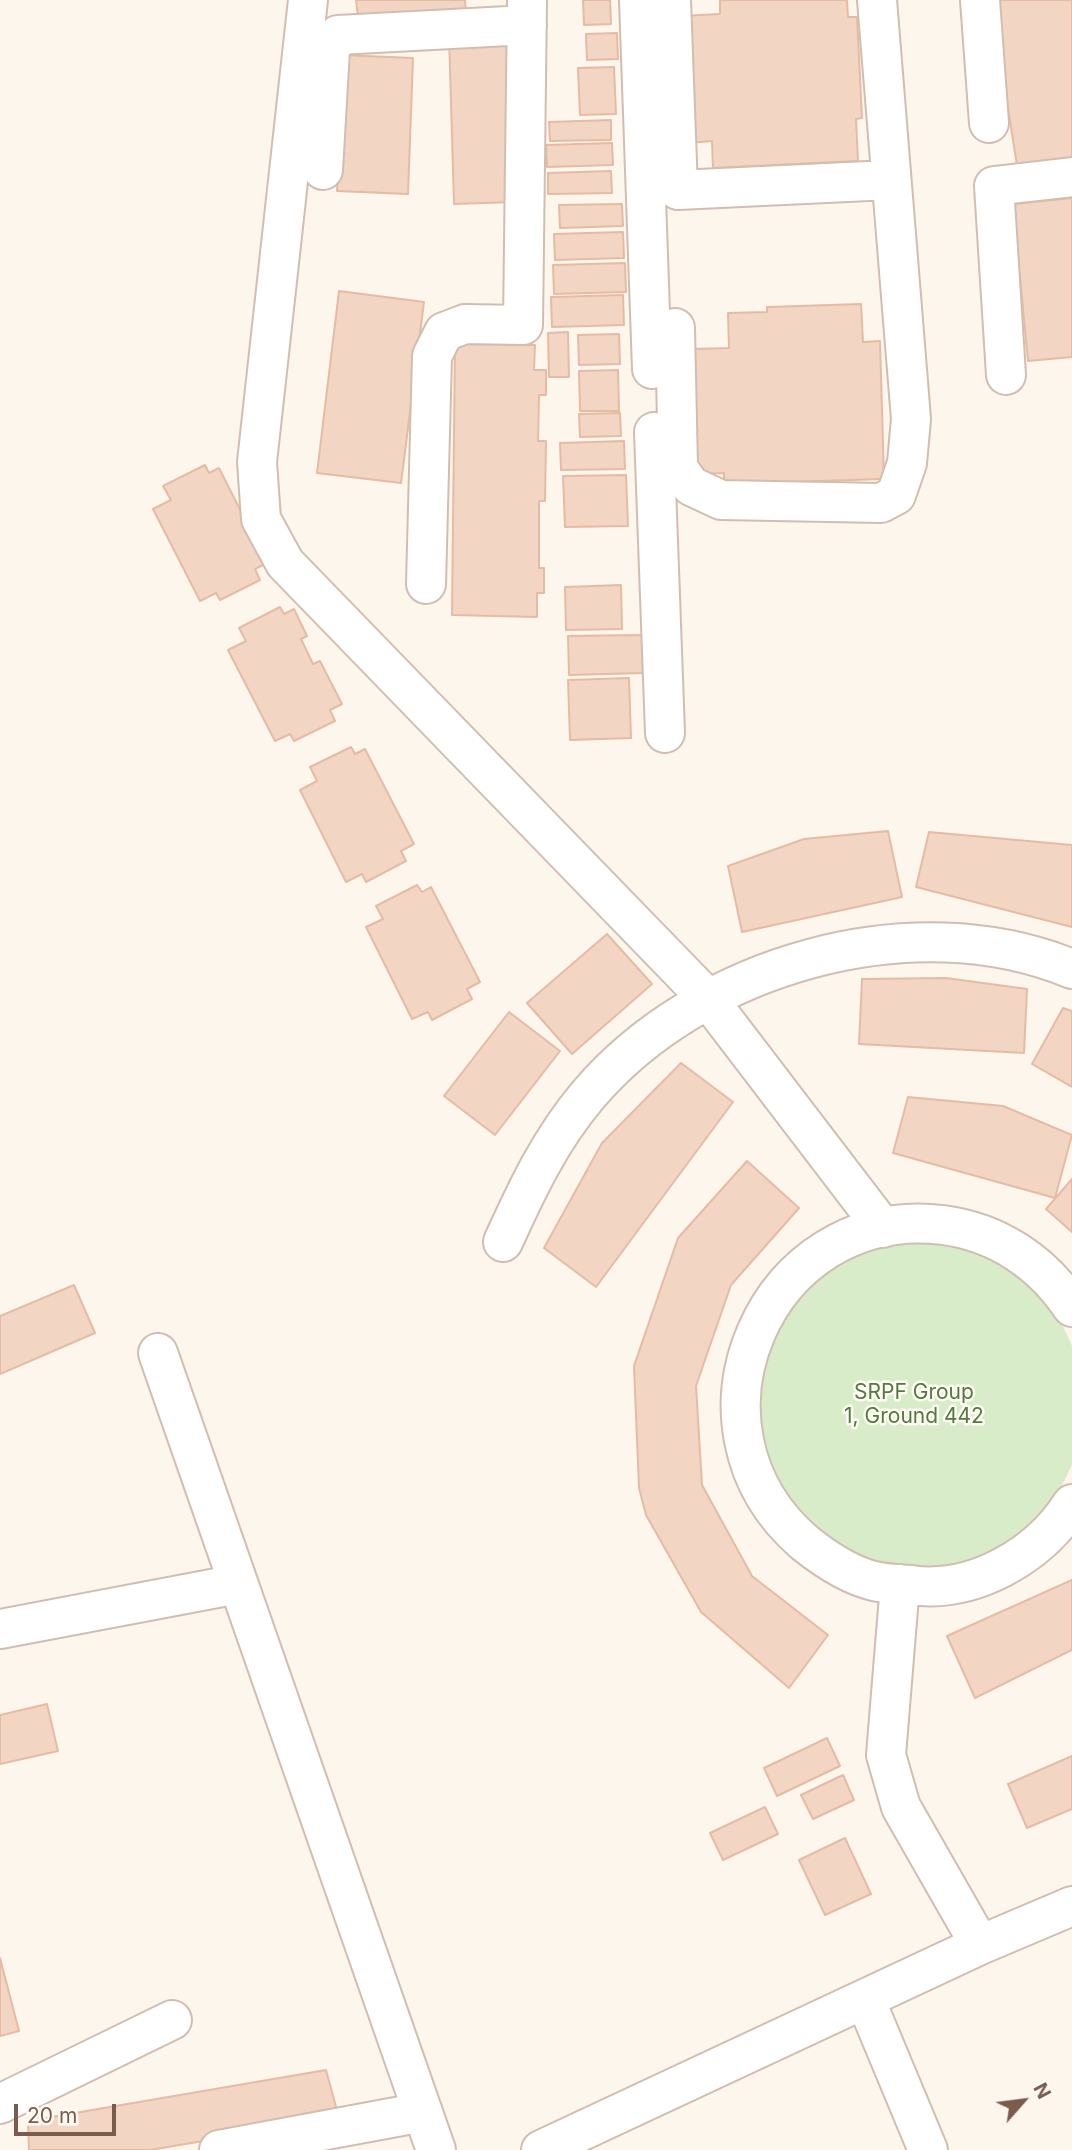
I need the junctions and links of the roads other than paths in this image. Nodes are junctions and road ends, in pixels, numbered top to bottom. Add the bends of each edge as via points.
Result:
1 (308, 0) edge
2 (639, 0) edge
3 (671, 0) edge
4 (877, 0) edge
5 (980, 0) edge
6 (527, 13) edge
7 (989, 123) dead end
8 (323, 170) dead end
9 (1072, 177) edge
10 (890, 180) junction
11 (675, 328) dead end
12 (1006, 375) dead end
13 (426, 584) dead end
14 (664, 733) dead end
15 (1072, 969) edge
16 (708, 999) junction
17 (883, 1228) junction
18 (503, 1242) dead end
19 (1072, 1307) edge
20 (158, 1353) dead end
21 (1072, 1504) edge
22 (239, 1584) junction
23 (900, 1584) junction
24 (0, 1629) edge
25 (1072, 1906) edge
26 (980, 1945) junction
27 (864, 1999) junction
28 (172, 2021) dead end
29 (0, 2104) edge
30 (423, 2112) junction
31 (219, 2150) edge
32 (436, 2150) edge
33 (541, 2150) edge
34 (928, 2150) edge

1 - 16 street via 257,462 261,519 285,563
2 - 14 street
3 - 10 street via 678,190
4 - 10 street
5 - 7 street
6 - 8 street via 338,35 330,50
6 - 13 street via 523,324 465,324 444,332 432,356
9 - 12 street via 994,186
10 - 11 street via 911,419 907,463 896,495 881,503 721,500 691,486 678,468
15 - 16 street via 972,945 887,944 803,959
16 - 17 street
16 - 18 street via 651,1036 588,1094 538,1164
17 - 19 street via 918,1222 969,1228 1016,1250 1056,1283
17 - 23 street via 866,1230 820,1253 781,1287 754,1332 740,1382 741,1434 757,1483 786,1526 826,1560 873,1581
20 - 22 street
21 - 23 street via 1061,1522 1023,1557 976,1579 925,1587
22 - 24 street
22 - 30 street
23 - 26 street via 886,1755 901,1807
25 - 26 street
26 - 27 street
27 - 33 street
27 - 34 street
28 - 29 street
30 - 31 street
30 - 32 street

